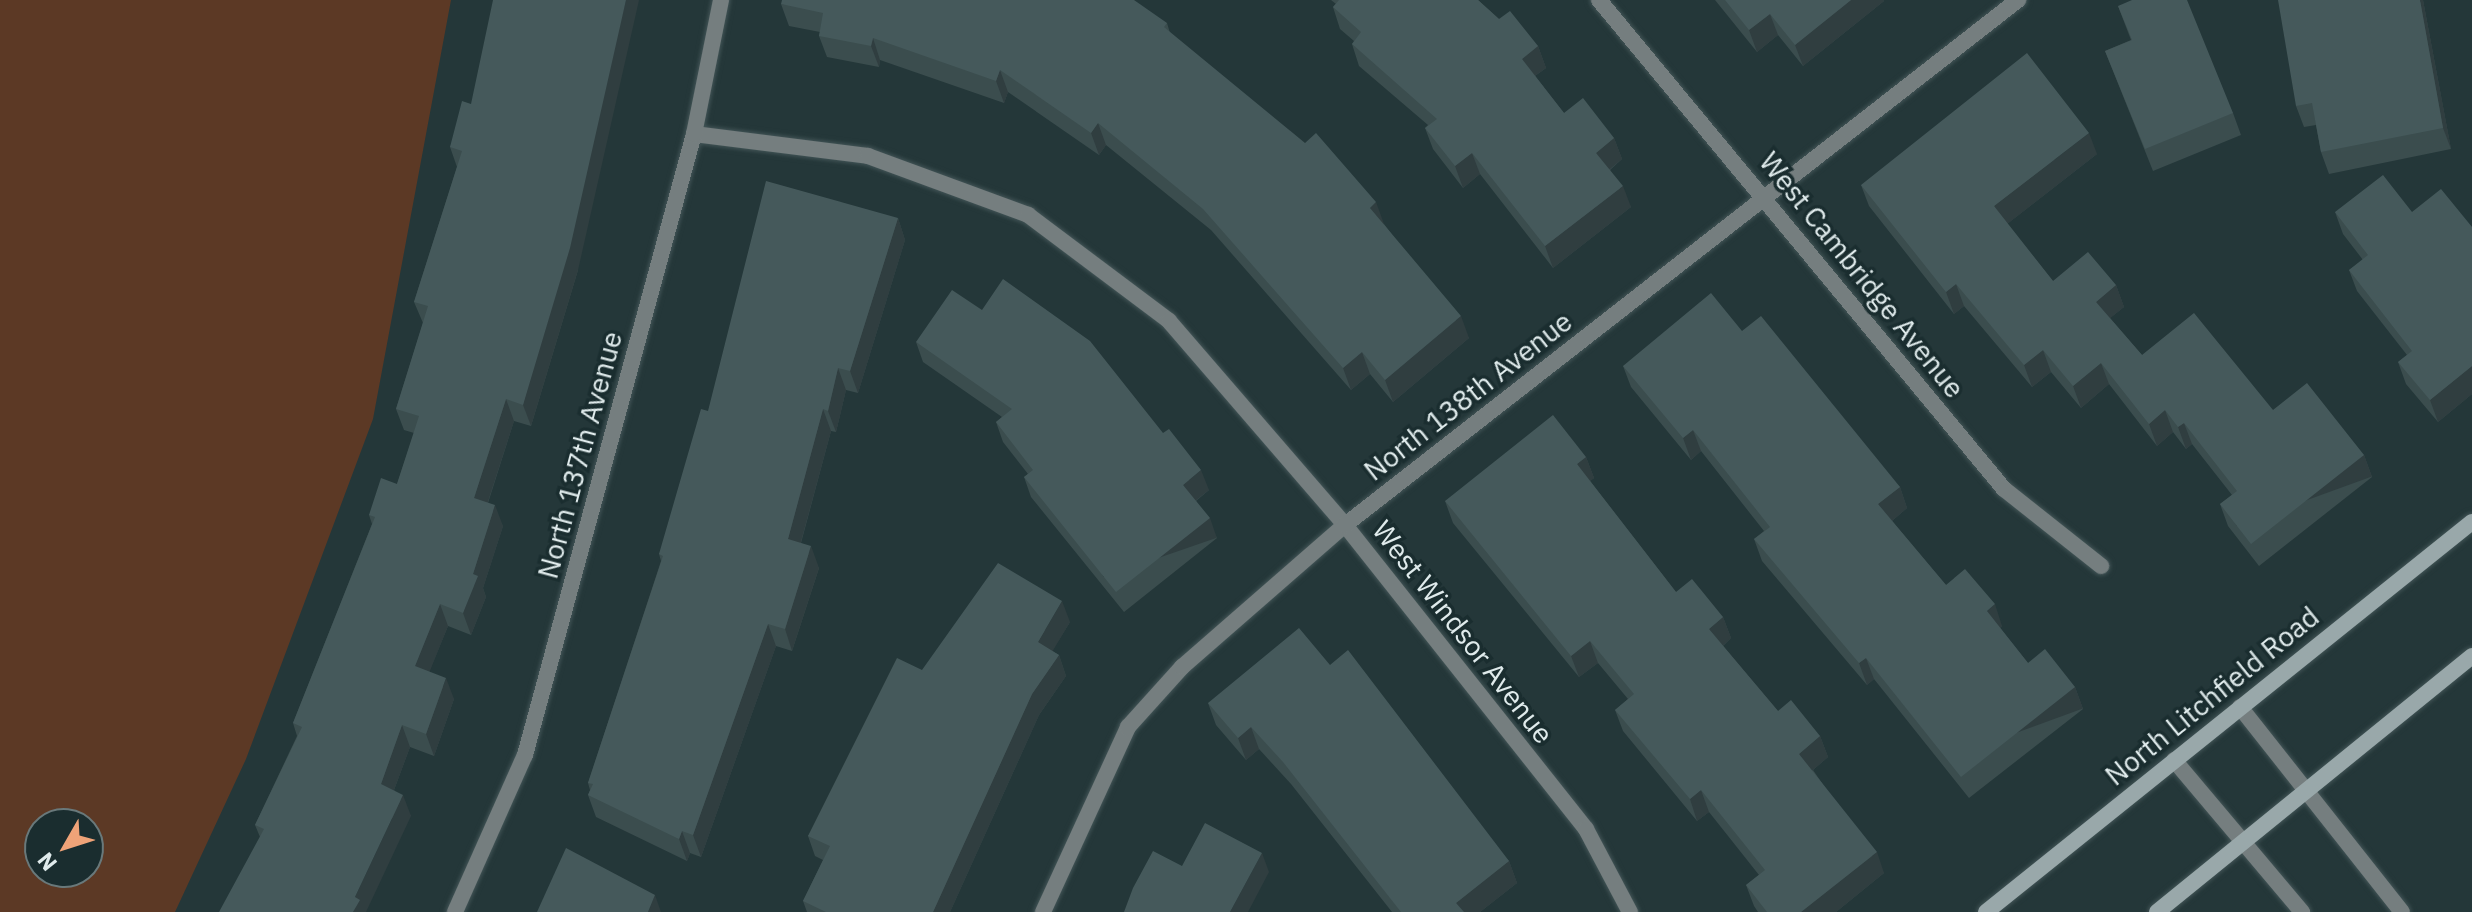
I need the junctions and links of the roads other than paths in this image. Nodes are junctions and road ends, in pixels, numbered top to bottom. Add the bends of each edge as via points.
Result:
1 (721, 0) edge
2 (1599, 0) edge
3 (2018, 0) edge
4 (694, 134) junction
5 (1764, 196) junction
6 (2472, 522) edge
7 (1345, 525) junction
8 (2101, 566) dead end
9 (2472, 656) edge
10 (2240, 707) junction
11 (2174, 760) junction
12 (2306, 791) junction
13 (2243, 842) junction
14 (455, 912) edge
15 (1043, 912) edge
16 (1630, 912) edge
17 (1986, 912) edge
18 (2157, 912) edge
19 (2302, 912) edge
20 (2402, 912) edge

1 - 4 street, North 137th Avenue
2 - 5 street, West Cambridge Avenue
3 - 5 street, North 138th Avenue
4 - 7 street, West Windsor Avenue via 868,156 1028,215 1169,321
4 - 14 street, North 137th Avenue via 525,755
5 - 7 street, North 138th Avenue
5 - 8 street, West Cambridge Avenue via 2004,489
6 - 10 main road, North Litchfield Road
7 - 15 street, North 138th Avenue via 1182,667 1128,727
7 - 16 street, West Windsor Avenue via 1586,829
9 - 12 main road
10 - 11 main road, North Litchfield Road
10 - 12 street
11 - 13 street
11 - 17 main road, North Litchfield Road
12 - 13 main road
12 - 20 street
13 - 18 main road
13 - 19 street

